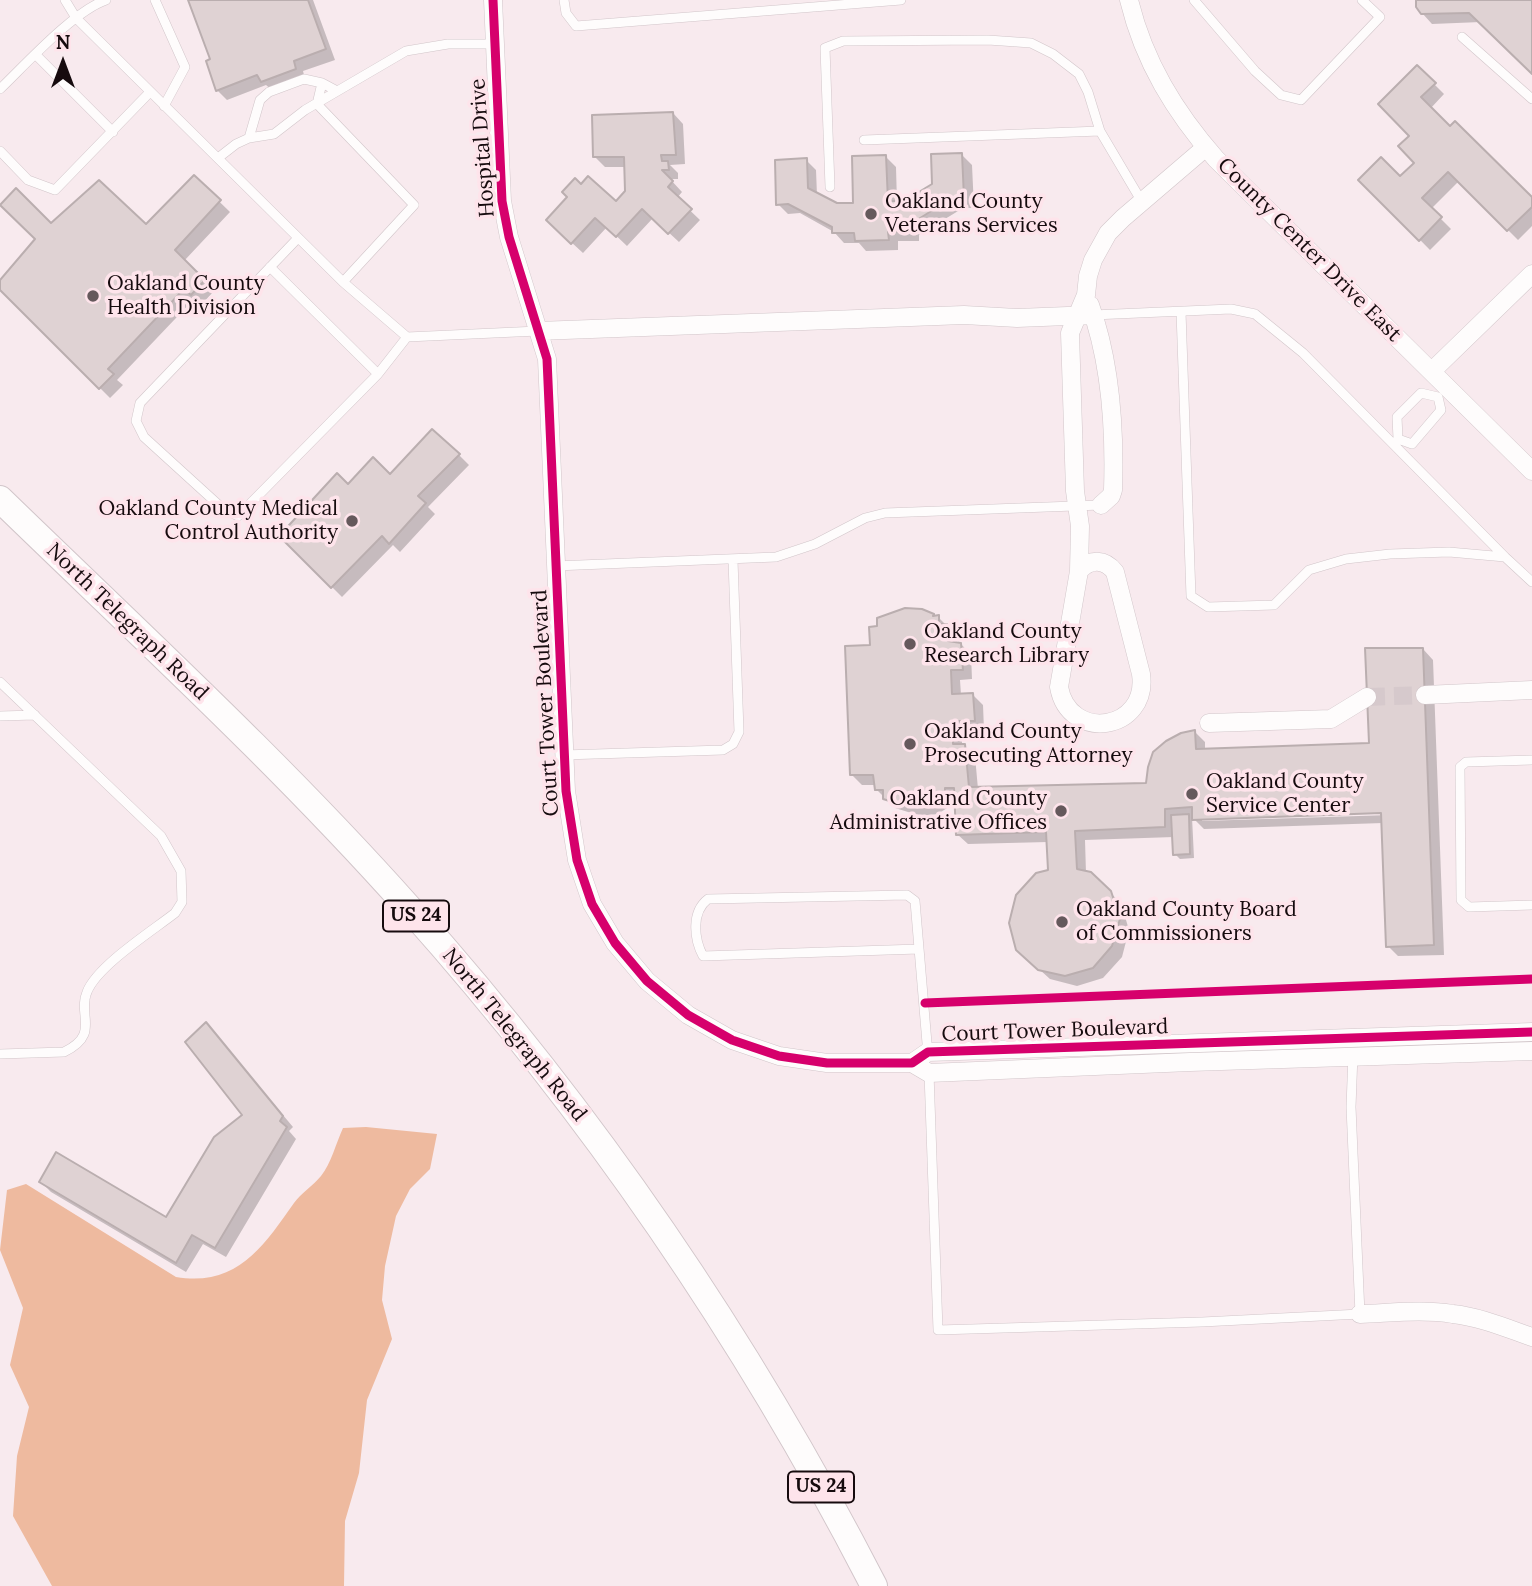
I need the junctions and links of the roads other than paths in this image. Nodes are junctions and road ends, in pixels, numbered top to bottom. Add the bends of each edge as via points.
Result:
1 (65, 0) edge
2 (106, 0) edge
3 (155, 0) edge
4 (493, 0) edge
5 (564, 0) edge
6 (901, 0) edge
7 (1129, 0) edge
8 (1194, 0) edge
9 (1367, 2) edge
10 (784, 4) edge
11 (76, 18) junction
12 (1462, 37) dead end
13 (494, 44) junction
14 (36, 55) junction
15 (322, 83) junction
16 (0, 89) edge
17 (337, 91) junction
18 (150, 92) junction
19 (1532, 99) edge
20 (317, 104) junction
21 (164, 106) junction
22 (1100, 131) junction
23 (113, 132) junction
24 (248, 138) junction
25 (864, 139) dead end
26 (1206, 147) junction
27 (0, 151) edge
28 (218, 158) junction
29 (830, 187) dead end
30 (1142, 202) junction
31 (298, 238) junction
32 (270, 267) junction
33 (1532, 274) edge
34 (343, 282) junction
35 (1181, 312) junction
36 (1085, 316) junction
37 (538, 331) junction
38 (407, 337) junction
39 (1432, 371) junction
40 (378, 374) junction
41 (1443, 392) junction
42 (1395, 441) junction
43 (1532, 471) edge
44 (0, 499) edge
45 (1077, 505) junction
46 (1101, 505) joint
47 (1505, 557) junction
48 (733, 560) junction
49 (555, 566) junction
50 (1079, 571) junction
51 (1532, 582) edge
52 (0, 682) edge
53 (1532, 690) edge
54 (1425, 695) tunnel mouth
55 (1367, 697) tunnel mouth
56 (35, 715) junction
57 (0, 716) edge
58 (1209, 723) dead end
59 (563, 755) junction
60 (1532, 760) edge
61 (1532, 905) edge
62 (919, 949) junction
63 (1532, 1032) edge
64 (1353, 1038) junction
65 (1532, 1051) edge
66 (928, 1052) junction
67 (0, 1054) edge
68 (1353, 1057) junction
69 (912, 1063) junction
70 (929, 1073) junction
71 (1360, 1314) junction
72 (1532, 1337) edge
73 (874, 1586) edge

1 - 11 lane
2 - 11 lane
3 - 21 lane via 185,67
4 - 13 street, Hospital Drive
5 - 10 lane via 566,13 576,26
6 - 10 lane
7 - 26 street, County Center Drive East via 1158,79
8 - 9 lane via 1255,71 1281,95 1301,100 1380,17
11 - 14 lane
11 - 18 lane
12 - 19 lane
13 - 17 lane via 449,44 406,51
13 - 37 street, Hospital Drive via 502,201
14 - 16 lane
14 - 23 lane
15 - 17 lane
15 - 20 lane
15 - 24 lane via 304,79 269,92 260,100
17 - 20 lane
18 - 21 lane
18 - 23 lane
20 - 24 lane via 274,134
20 - 34 lane via 414,205
21 - 28 lane
22 - 25 lane
22 - 29 lane via 1079,74 1031,43 843,41 825,48
22 - 30 lane
23 - 27 lane via 55,190 29,180
24 - 28 lane
26 - 30 street
26 - 39 street, County Center Drive East
28 - 31 lane
30 - 36 street via 1102,242 1090,269
31 - 32 lane
31 - 34 lane
32 - 40 lane
32 - 40 lane via 140,403 136,421 144,437 222,508 238,516
33 - 39 street
34 - 38 lane
35 - 36 lane
35 - 42 lane via 1231,309 1255,314
35 - 47 lane via 1191,596 1209,607 1274,606 1309,570 1346,559 1449,552
36 - 37 street via 964,315
36 - 45 street via 1070,333
36 - 46 street via 1099,331 1109,380 1113,490
37 - 38 lane
37 - 49 street, Court Tower Boulevard via 547,359
38 - 40 lane
39 - 41 street, County Center Drive East
41 - 42 lane via 1421,393 1397,417
41 - 42 lane via 1441,410 1412,444
41 - 43 street, County Center Drive East
42 - 47 lane
44 - 73 main road, North Telegraph Road / US 24 via 320,812 506,1022 685,1263 797,1446
45 - 46 lane
45 - 48 lane via 885,513 789,554
45 - 50 street
47 - 51 lane
48 - 49 lane
48 - 59 lane via 739,732 733,744 723,750
49 - 59 street, Court Tower Boulevard
50 - 50 street via 1059,673 1060,692 1076,716 1110,723 1125,716 1137,702 1141,674 1115,572 1096,561
52 - 56 lane
53 - 54 street
55 - 58 street via 1331,719
56 - 57 lane
56 - 67 lane via 161,836 181,871 182,902 101,971 86,993 85,1032 74,1048
59 - 69 street, Court Tower Boulevard via 572,838 589,896 615,943 660,993 717,1033 763,1052 827,1063
60 - 61 lane via 1465,762 1460,767 1461,900 1469,907
62 - 62 lane via 915,901 907,895 708,899 700,905 696,918 697,944 703,956
62 - 66 lane
63 - 64 street, Court Tower Boulevard
64 - 66 street, Court Tower Boulevard
64 - 68 lane
65 - 68 street, Court Tower Boulevard
66 - 69 street, Court Tower Boulevard
66 - 70 lane
68 - 70 street, Court Tower Boulevard
68 - 71 lane
69 - 70 street, Court Tower Boulevard
70 - 71 lane via 938,1331
71 - 72 street via 1455,1314

